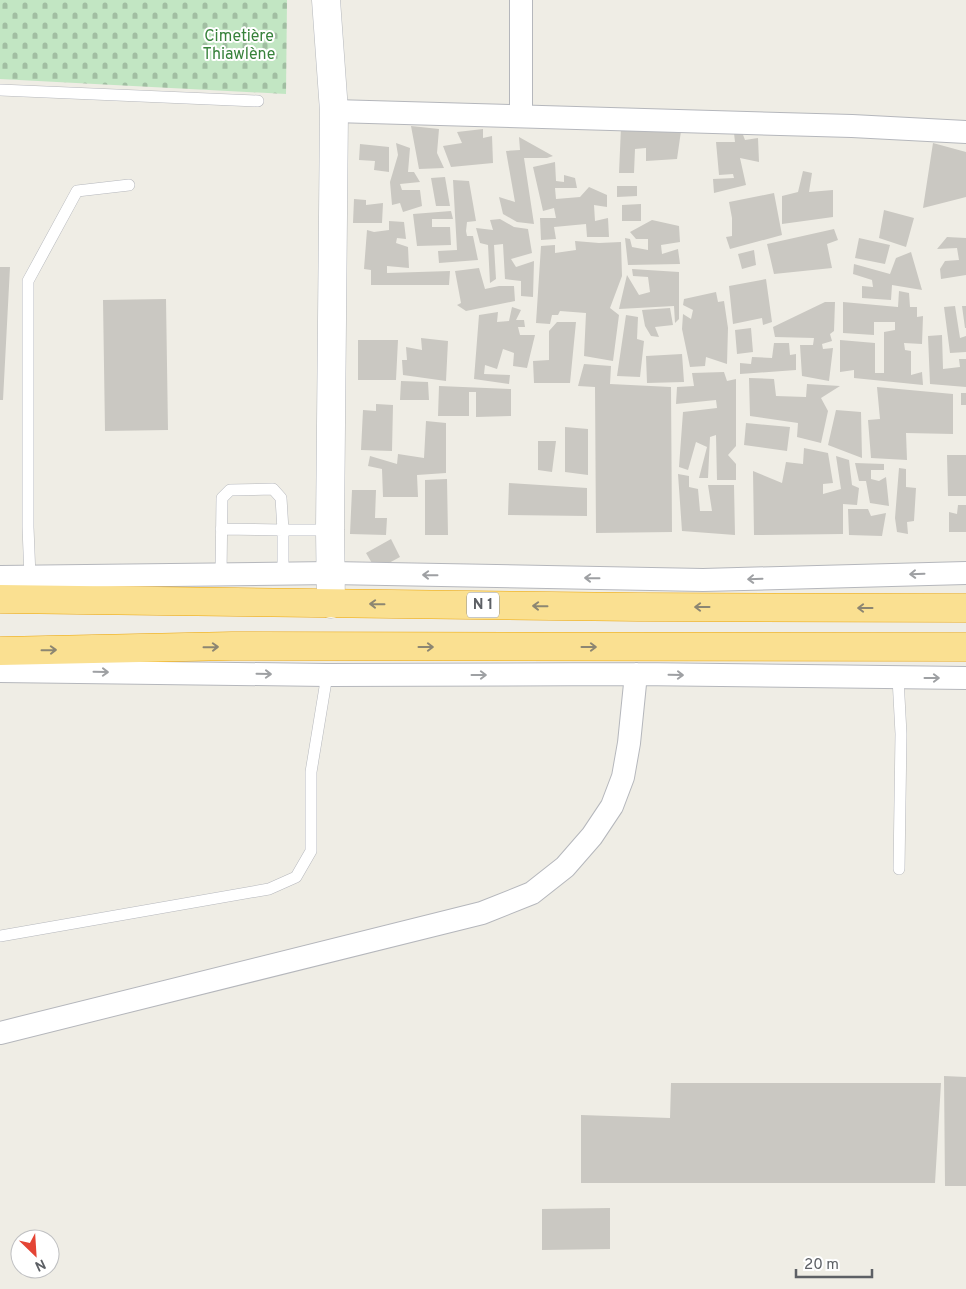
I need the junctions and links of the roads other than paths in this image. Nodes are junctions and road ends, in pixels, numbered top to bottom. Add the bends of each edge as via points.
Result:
1 (326, 0) edge
2 (521, 0) edge
3 (0, 90) edge
4 (258, 101) dead end
5 (334, 111) junction
6 (521, 116) junction
7 (966, 132) edge
8 (129, 185) dead end
9 (221, 529) junction
10 (283, 530) junction
11 (330, 530) junction
12 (331, 573) junction
13 (966, 573) edge
14 (283, 574) junction
15 (221, 575) junction
16 (0, 577) edge
17 (30, 577) junction
18 (0, 599) edge
19 (331, 604) junction
20 (637, 607) junction
21 (966, 608) edge
22 (637, 647) junction
23 (966, 647) edge
24 (0, 651) edge
25 (0, 671) edge
26 (636, 674) junction
27 (327, 675) junction
28 (898, 678) junction
29 (966, 678) edge
30 (899, 869) dead end
31 (0, 936) edge
32 (0, 1033) edge

1 - 5 street
2 - 6 street
3 - 4 lane
5 - 6 street
5 - 11 street
6 - 7 street
8 - 17 lane via 77,191 28,281
9 - 10 lane
9 - 10 lane via 222,498 230,490 274,489 280,498
9 - 15 lane
10 - 11 lane
10 - 14 lane
11 - 12 street
13 -> 12 street via 703,580
12 - 14 street
12 - 19 street
14 - 15 street
15 - 17 street
16 - 17 street
18 - 19 highway, N 1
20 -> 19 highway, N 1
21 -> 20 highway, N 1
20 - 22 highway
22 - 23 highway
24 -> 22 highway via 232,646
25 -> 27 street
27 -> 26 street
26 -> 28 street
26 - 32 street via 623,777 612,806 565,867 532,893 482,913
27 - 31 lane via 311,772 311,851 296,877 270,890
28 -> 29 street
28 - 30 lane via 901,734

